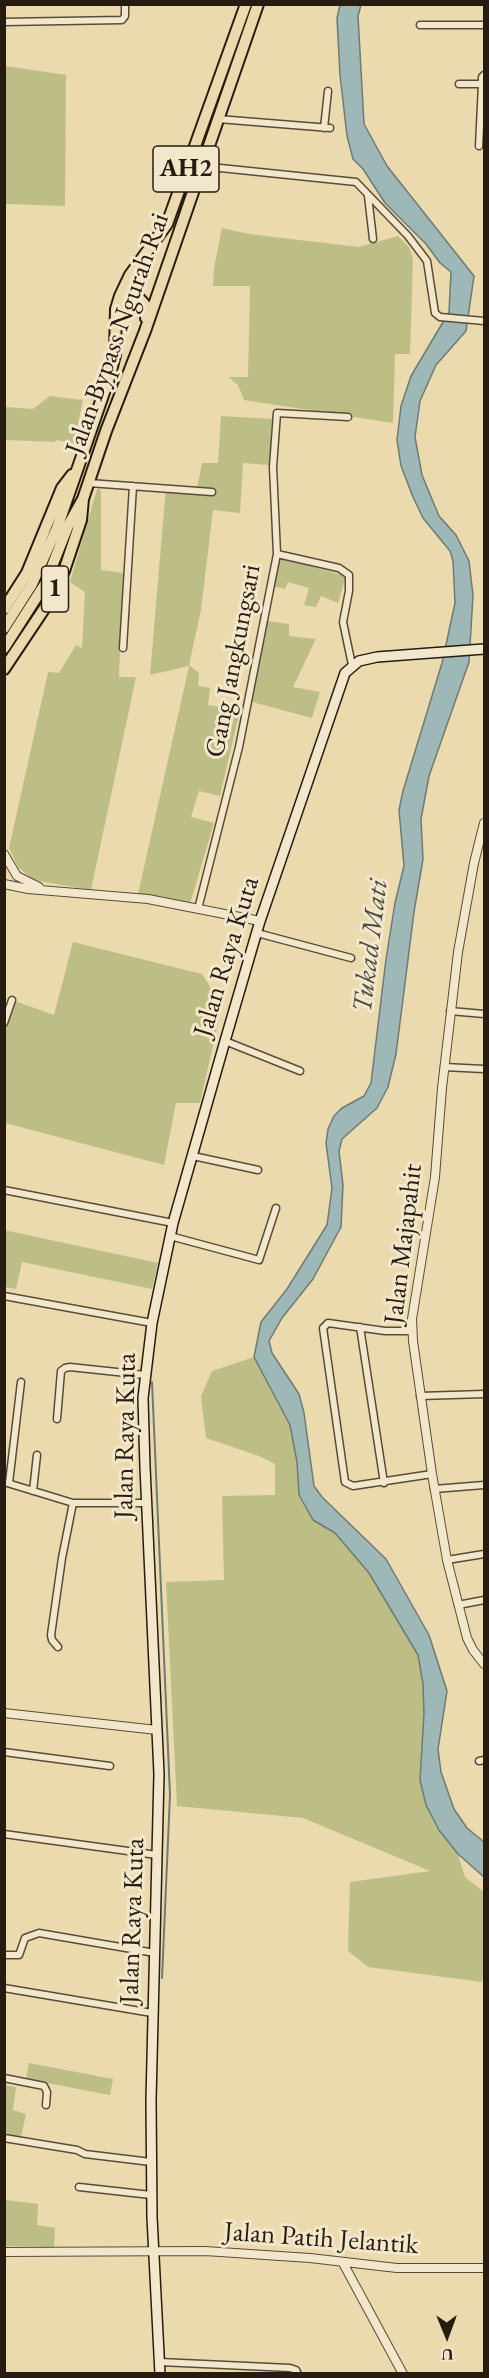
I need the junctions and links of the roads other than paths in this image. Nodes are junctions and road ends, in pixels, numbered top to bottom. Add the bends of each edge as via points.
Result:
1 (125, 4) edge
2 (246, 4) edge
3 (258, 4) edge
4 (4, 22) edge
5 (420, 25) dead end
6 (484, 25) edge
7 (484, 75) edge
8 (459, 84) dead end
9 (482, 84) junction
10 (328, 91) dead end
11 (217, 119) junction
12 (479, 146) dead end
13 (201, 166) junction
14 (368, 196) junction
15 (373, 239) dead end
16 (484, 321) edge
17 (115, 326) junction
18 (145, 331) junction
19 (348, 417) dead end
20 (74, 473) junction
21 (89, 483) junction
22 (133, 486) junction
23 (212, 492) dead end
24 (83, 499) junction
25 (278, 554) junction
26 (4, 609) edge
27 (4, 628) edge
28 (4, 648) edge
29 (123, 648) dead end
30 (481, 650) edge
31 (352, 665) junction
32 (4, 669) edge
33 (484, 823) edge
34 (4, 854) edge
35 (4, 884) edge
36 (49, 890) junction
37 (198, 909) junction
38 (260, 921) junction
39 (257, 933) junction
40 (351, 958) dead end
41 (12, 1000) dead end
42 (450, 1011) junction
43 (484, 1014) edge
44 (4, 1023) edge
45 (225, 1041) junction
46 (444, 1067) junction
47 (484, 1069) edge
48 (300, 1071) dead end
49 (193, 1156) junction
50 (258, 1170) dead end
51 (4, 1190) edge
52 (276, 1208) dead end
53 (173, 1223) junction
54 (170, 1236) junction
55 (4, 1296) edge
56 (152, 1323) junction
57 (360, 1327) junction
58 (412, 1331) junction
59 (145, 1376) junction
60 (21, 1382) dead end
61 (484, 1394) edge
62 (420, 1396) junction
63 (57, 1419) dead end
64 (37, 1455) dead end
65 (432, 1474) junction
66 (7, 1483) edge
67 (384, 1483) junction
68 (484, 1485) edge
69 (435, 1489) junction
70 (33, 1491) junction
71 (73, 1503) junction
72 (146, 1503) junction
73 (484, 1554) edge
74 (447, 1560) junction
75 (484, 1600) edge
76 (458, 1605) junction
77 (58, 1647) dead end
78 (484, 1665) edge
79 (4, 1713) edge
80 (157, 1730) junction
81 (4, 1752) edge
82 (110, 1766) dead end
83 (4, 1834) edge
84 (157, 1855) junction
85 (155, 1953) junction
86 (4, 1955) edge
87 (4, 1988) edge
88 (152, 2013) junction
89 (4, 2078) edge
90 (46, 2104) dead end
91 (4, 2138) edge
92 (151, 2162) junction
93 (79, 2187) dead end
94 (152, 2195) junction
95 (4, 2252) edge
96 (153, 2252) junction
97 (343, 2263) junction
98 (357, 2264) junction
99 (484, 2268) edge
100 (349, 2274) junction
101 (160, 2362) junction
102 (160, 2373) edge
103 (298, 2373) edge
104 (403, 2373) edge

1 - 4 street via 122,20
2 - 17 highway, Jalan Bypass Ngurah Rai / AH2 via 167,224 124,285
3 - 11 highway, Jalan Bypass Ngurah Rai / AH2
5 - 6 street
7 - 9 street
8 - 9 street
9 - 12 street
10 - 11 street via 327,128
11 - 13 highway, Jalan Bypass Ngurah Rai / AH2
13 - 14 street via 353,181
13 - 18 highway, Jalan Bypass Ngurah Rai / AH2
14 - 15 street
14 - 16 street via 428,261 432,308 440,317
17 - 18 highway via 127,300 136,297 146,306
17 - 20 highway, Jalan Bypass Ngurah Rai / AH2 via 115,355 109,378
18 - 21 highway, Jalan Bypass Ngurah Rai / AH2
19 - 25 street, Gang Jangkungsari via 279,412 273,467
20 - 26 highway, Jalan Bypass Ngurah Rai / 1 via 62,488 33,559
20 - 27 highway via 44,560
21 - 22 street
21 - 24 highway, Jalan Bypass Ngurah Rai / AH2
22 - 23 street
22 - 29 street
24 - 28 highway via 45,584
24 - 32 highway, Jalan Bypass Ngurah Rai / 1 via 81,520 64,571
25 - 31 street via 339,568 349,575 343,622
25 - 37 street, Gang Jangkungsari via 239,747
30 - 31 main road via 378,657
31 - 38 main road, Jalan Raya Kuta via 342,680
33 - 42 street, Jalan Majapahit via 469,888
34 - 36 street via 17,876
35 - 36 street
36 - 37 street via 148,899
37 - 38 street
38 - 39 main road, Jalan Raya Kuta
39 - 40 street
39 - 45 main road, Jalan Raya Kuta
41 - 44 street
42 - 43 street
42 - 46 street, Jalan Majapahit
45 - 48 street
45 - 49 main road, Jalan Raya Kuta
46 - 47 street
46 - 58 street, Jalan Majapahit via 435,1177
49 - 50 street
49 - 53 main road, Jalan Raya Kuta
51 - 53 street
52 - 54 street via 259,1260
53 - 54 main road, Jalan Raya Kuta
54 - 56 main road, Jalan Raya Kuta
55 - 56 street
56 - 59 main road, Jalan Raya Kuta
57 - 58 street
57 - 67 street
57 - 67 street via 328,1323 323,1328 344,1479 352,1486
58 - 62 street, Jalan Majapahit
59 - 63 street via 65,1368 61,1371
59 - 72 main road, Jalan Raya Kuta
60 - 66 street
61 - 62 street
62 - 65 street, Jalan Majapahit
64 - 70 street
65 - 67 street
65 - 69 street, Jalan Majapahit
66 - 70 street
68 - 69 street
69 - 74 street, Jalan Majapahit
70 - 71 street
71 - 72 street
71 - 77 street via 51,1635
72 - 80 main road, Jalan Raya Kuta
73 - 74 street
74 - 76 street, Jalan Majapahit
75 - 76 street
76 - 78 street, Jalan Majapahit via 473,1650
79 - 80 street
80 - 84 main road, Jalan Raya Kuta
81 - 82 street
83 - 84 street
84 - 85 main road, Jalan Raya Kuta
85 - 86 street via 36,1934 25,1938 19,1956
85 - 88 main road, Jalan Raya Kuta
87 - 88 street
88 - 92 main road, Jalan Raya Kuta
89 - 90 street via 44,2086
91 - 92 street
92 - 94 main road, Jalan Raya Kuta
93 - 94 street
94 - 96 main road, Jalan Raya Kuta
95 - 96 street, Jalan Patih Jelantik
96 - 97 street, Jalan Patih Jelantik via 205,2251
96 - 101 main road, Jalan Raya Kuta
97 - 98 street, Jalan Patih Jelantik
97 - 100 street
98 - 99 street, Jalan Patih Jelantik
98 - 100 street
100 - 104 street
101 - 102 main road, Jalan Raya Kuta
101 - 103 street via 290,2368

